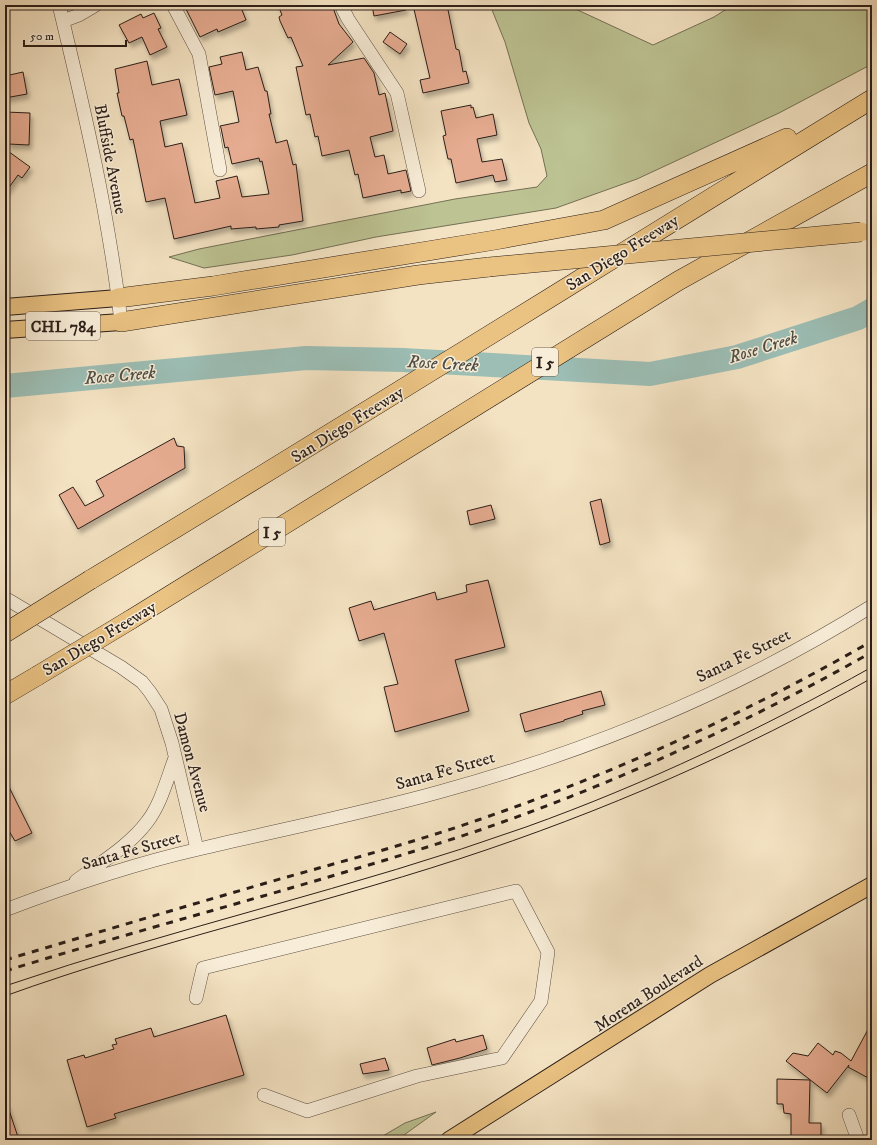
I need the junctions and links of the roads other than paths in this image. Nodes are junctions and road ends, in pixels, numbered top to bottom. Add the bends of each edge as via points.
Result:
1 (60, 5) edge
2 (96, 5) edge
3 (173, 5) edge
4 (341, 5) edge
5 (63, 21) junction
6 (872, 96) edge
7 (872, 99) edge
8 (220, 170) dead end
9 (872, 173) edge
10 (419, 191) dead end
11 (867, 230) edge
12 (118, 298) junction
13 (5, 308) edge
14 (121, 322) junction
15 (5, 330) edge
16 (5, 598) edge
17 (872, 606) edge
18 (5, 633) edge
19 (5, 695) edge
20 (175, 758) junction
21 (197, 849) junction
22 (71, 885) junction
23 (872, 885) edge
24 (5, 910) edge
25 (196, 998) dead end
26 (264, 1095) dead end
27 (849, 1115) dead end
28 (449, 1140) edge
29 (858, 1140) edge

1 - 5 street, Bluffside Avenue
2 - 5 street
3 - 8 street via 199,54
4 - 10 street via 397,93
5 - 12 street, Bluffside Avenue via 107,231
6 - 12 highway via 766,149 604,220 213,286
7 - 18 highway, San Diego Freeway, bridge
9 - 19 highway, San Diego Freeway / I 5, bridge via 678,281
11 - 14 highway, bridge via 418,275
12 - 13 main road, CHL 784
12 - 14 street, Bluffside Avenue
14 - 15 main road, CHL 784
16 - 20 street, Damon Avenue via 142,682 161,709
17 - 21 street, Santa Fe Street via 734,682 603,738 544,760 439,792 306,826
20 - 21 street, Damon Avenue
20 - 22 street via 161,795 147,821 133,837
21 - 22 street, Santa Fe Street
22 - 24 street, Santa Fe Street
23 - 28 main road, Morena Boulevard via 710,976
25 - 26 street via 203,968 516,891 548,952 541,1001 502,1058 417,1076 307,1111
27 - 29 street

